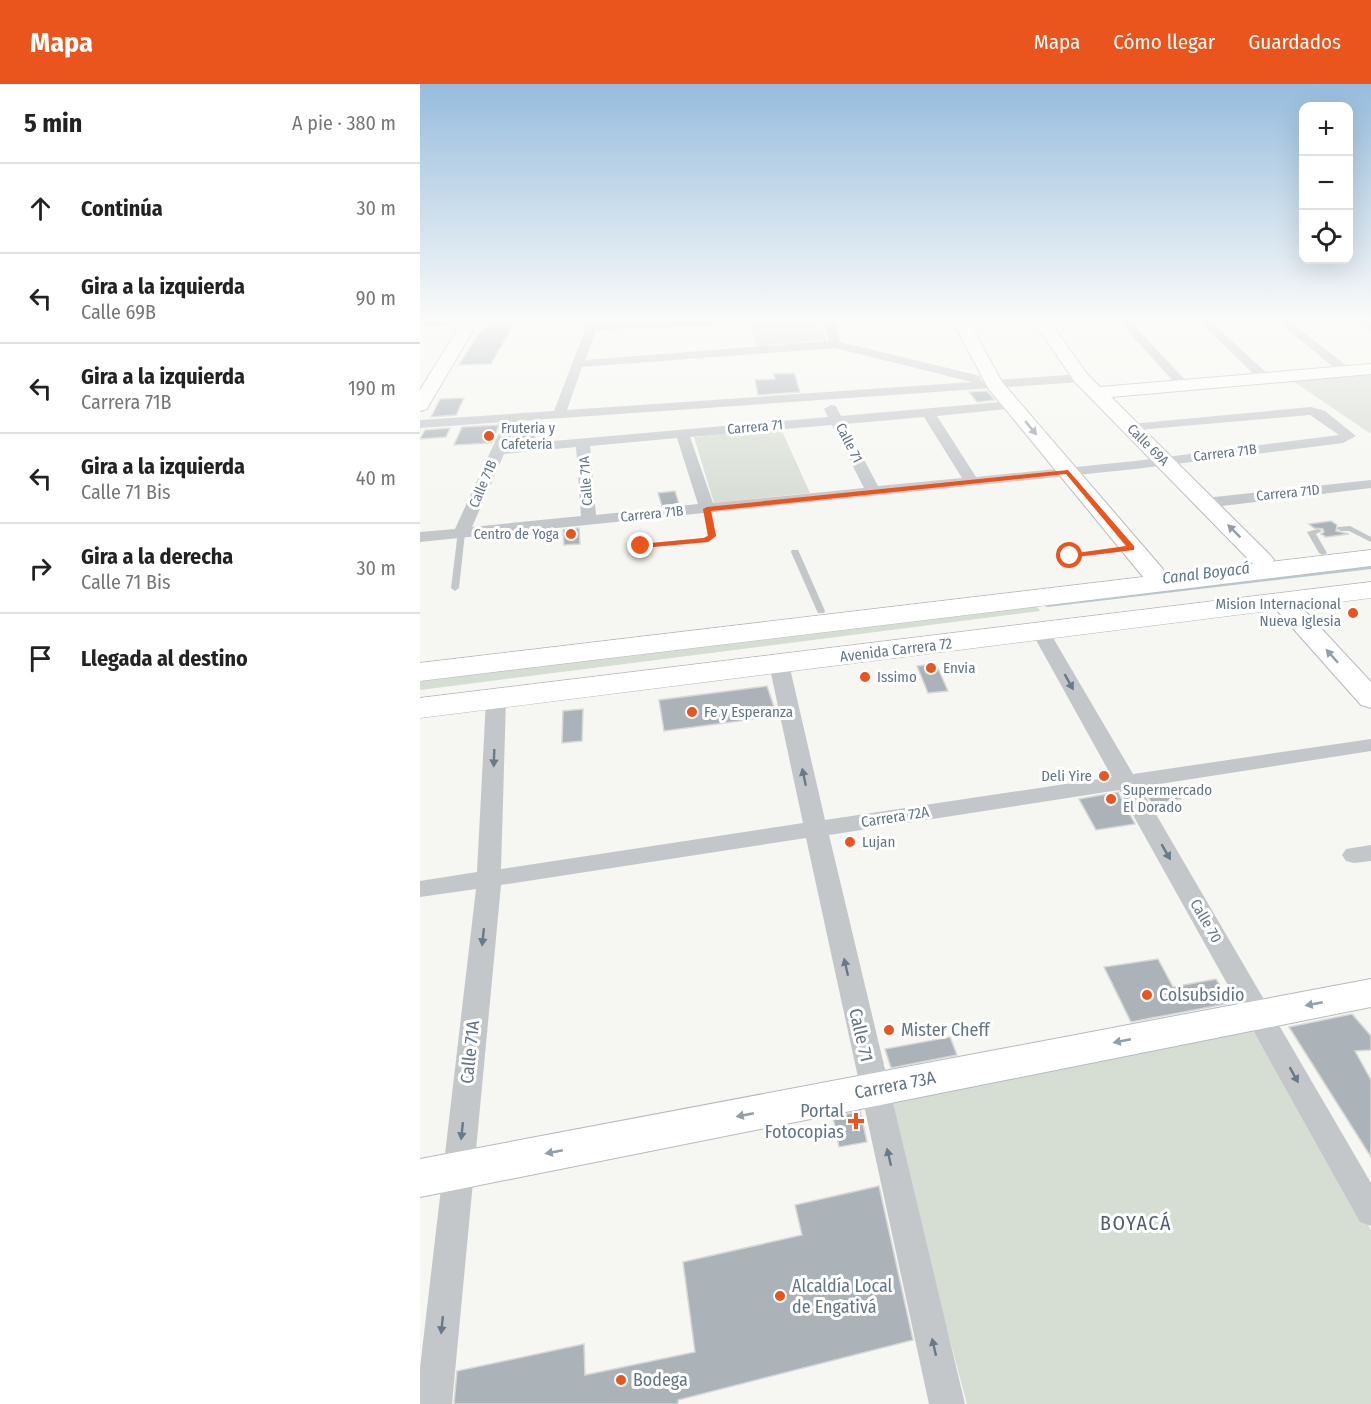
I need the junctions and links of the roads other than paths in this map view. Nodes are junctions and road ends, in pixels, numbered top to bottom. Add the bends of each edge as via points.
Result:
1 (433, 384) edge
2 (570, 384) edge
3 (994, 384) junction
4 (1000, 384) edge
5 (1087, 384) edge
6 (1182, 384) edge
7 (1219, 384) edge
8 (1185, 387) junction
9 (1097, 393) junction
10 (824, 396) junction
11 (420, 405) edge
12 (1012, 405) junction
13 (928, 412) junction
14 (559, 414) junction
15 (513, 417) junction
16 (838, 420) junction
17 (420, 424) edge
18 (1131, 428) junction
19 (682, 434) junction
20 (583, 442) junction
21 (498, 450) junction
22 (1164, 461) junction
23 (1068, 472) junction
24 (971, 481) junction
25 (1371, 484) edge
26 (873, 491) junction
27 (1205, 502) junction
28 (707, 509) junction
29 (589, 521) junction
30 (1341, 529) dead end
31 (461, 533) junction
32 (420, 537) edge
33 (1371, 540) edge
34 (641, 546) dead end
35 (1371, 547) edge
36 (1131, 548) junction
37 (795, 552) dead end
38 (1070, 556) dead end
39 (1371, 558) edge
40 (1262, 560) junction
41 (1153, 573) junction
42 (1371, 578) edge
43 (1121, 587) junction
44 (455, 588) dead end
45 (1371, 590) edge
46 (1193, 600) junction
47 (1283, 602) junction
48 (821, 611) junction
49 (1147, 618) junction
50 (709, 625) junction
51 (780, 628) junction
52 (1040, 631) junction
53 (721, 659) junction
54 (779, 664) junction
55 (424, 674) edge
56 (565, 677) junction
57 (666, 679) junction
58 (611, 686) junction
59 (1371, 699) edge
60 (495, 700) junction
61 (420, 708) edge
62 (1371, 745) edge
63 (1125, 782) junction
64 (815, 829) junction
65 (489, 879) junction
66 (420, 889) edge
67 (1371, 993) edge
68 (1260, 1015) junction
69 (874, 1090) junction
70 (439, 1174) edge
71 (1371, 1212) edge
72 (434, 1404) edge
73 (947, 1404) edge

1 - 11 street
2 - 14 street
3 - 4 street
3 - 10 street
3 - 12 street
5 - 9 street, Calle 69A
6 - 8 street
7 - 8 street
8 - 9 street
9 - 18 street, Calle 69A
10 - 14 street
10 - 16 street, Calle 71
12 - 13 street, Carrera 71
12 -> 23 street
13 - 16 street, Carrera 71
13 - 24 street
14 - 15 street
15 - 17 street
15 - 21 street, Calle 71B
16 - 19 street, Carrera 71
16 - 26 street, Calle 71
18 - 22 street, Calle 69A
18 - 22 street, Carrera 71B via 1315,412 1349,436
19 - 20 street, Carrera 71
19 - 28 street
20 - 21 street, Carrera 71
20 - 29 street, Calle 71A
21 - 31 street, Calle 71B
22 - 23 street, Carrera 71B
22 - 27 street, Calle 69A
23 - 24 street, Carrera 71B
23 - 36 street
24 - 26 street, Carrera 71B
25 - 27 street, Carrera 71D
26 - 28 street, Carrera 71B
40 -> 27 street, Calle 69A
28 - 29 street, Carrera 71B
28 - 34 lane via 712,536 706,540
29 - 31 street, Carrera 71B
30 - 33 lane via 1350,528
31 - 32 street, Carrera 71B
31 - 44 lane, Calle 71B
35 - 40 highway via 1321,542
36 - 38 lane
36 - 41 street
37 - 48 lane
39 - 43 highway
40 - 41 highway
41 - 43 highway
41 - 48 highway
42 - 46 highway, Avenida Carrera 72
43 - 51 highway
45 - 47 highway, Avenida Carrera 72
46 - 49 highway
46 - 53 highway, Avenida Carrera 72
47 - 49 highway, Avenida Carrera 72
59 -> 47 street
48 - 50 highway
49 - 52 highway, Avenida Carrera 72
50 - 51 highway
50 - 55 highway via 500,649
51 - 55 highway
52 - 54 highway, Avenida Carrera 72
52 -> 63 street, Calle 70
53 - 56 highway, Avenida Carrera 72
53 - 57 highway
54 - 57 highway, Avenida Carrera 72
64 -> 54 street, Calle 71
55 - 56 highway, Avenida Carrera 72
56 - 58 highway
57 - 58 highway, Avenida Carrera 72
58 - 60 highway, Avenida Carrera 72
60 - 61 highway, Avenida Carrera 72
60 -> 65 street, Calle 71A
62 - 63 street, Carrera 72A
63 - 64 street, Carrera 72A
63 -> 68 street, Calle 70
64 - 65 street, Carrera 72A
69 -> 64 street, Calle 71
65 - 66 street, Carrera 72A
65 -> 70 street, Calle 71A
67 -> 68 street, Carrera 73A
68 -> 69 street, Carrera 73A
68 -> 71 street, Calle 70
69 -> 70 street, Carrera 73A
73 -> 69 street, Calle 71
70 -> 72 street, Calle 71A

